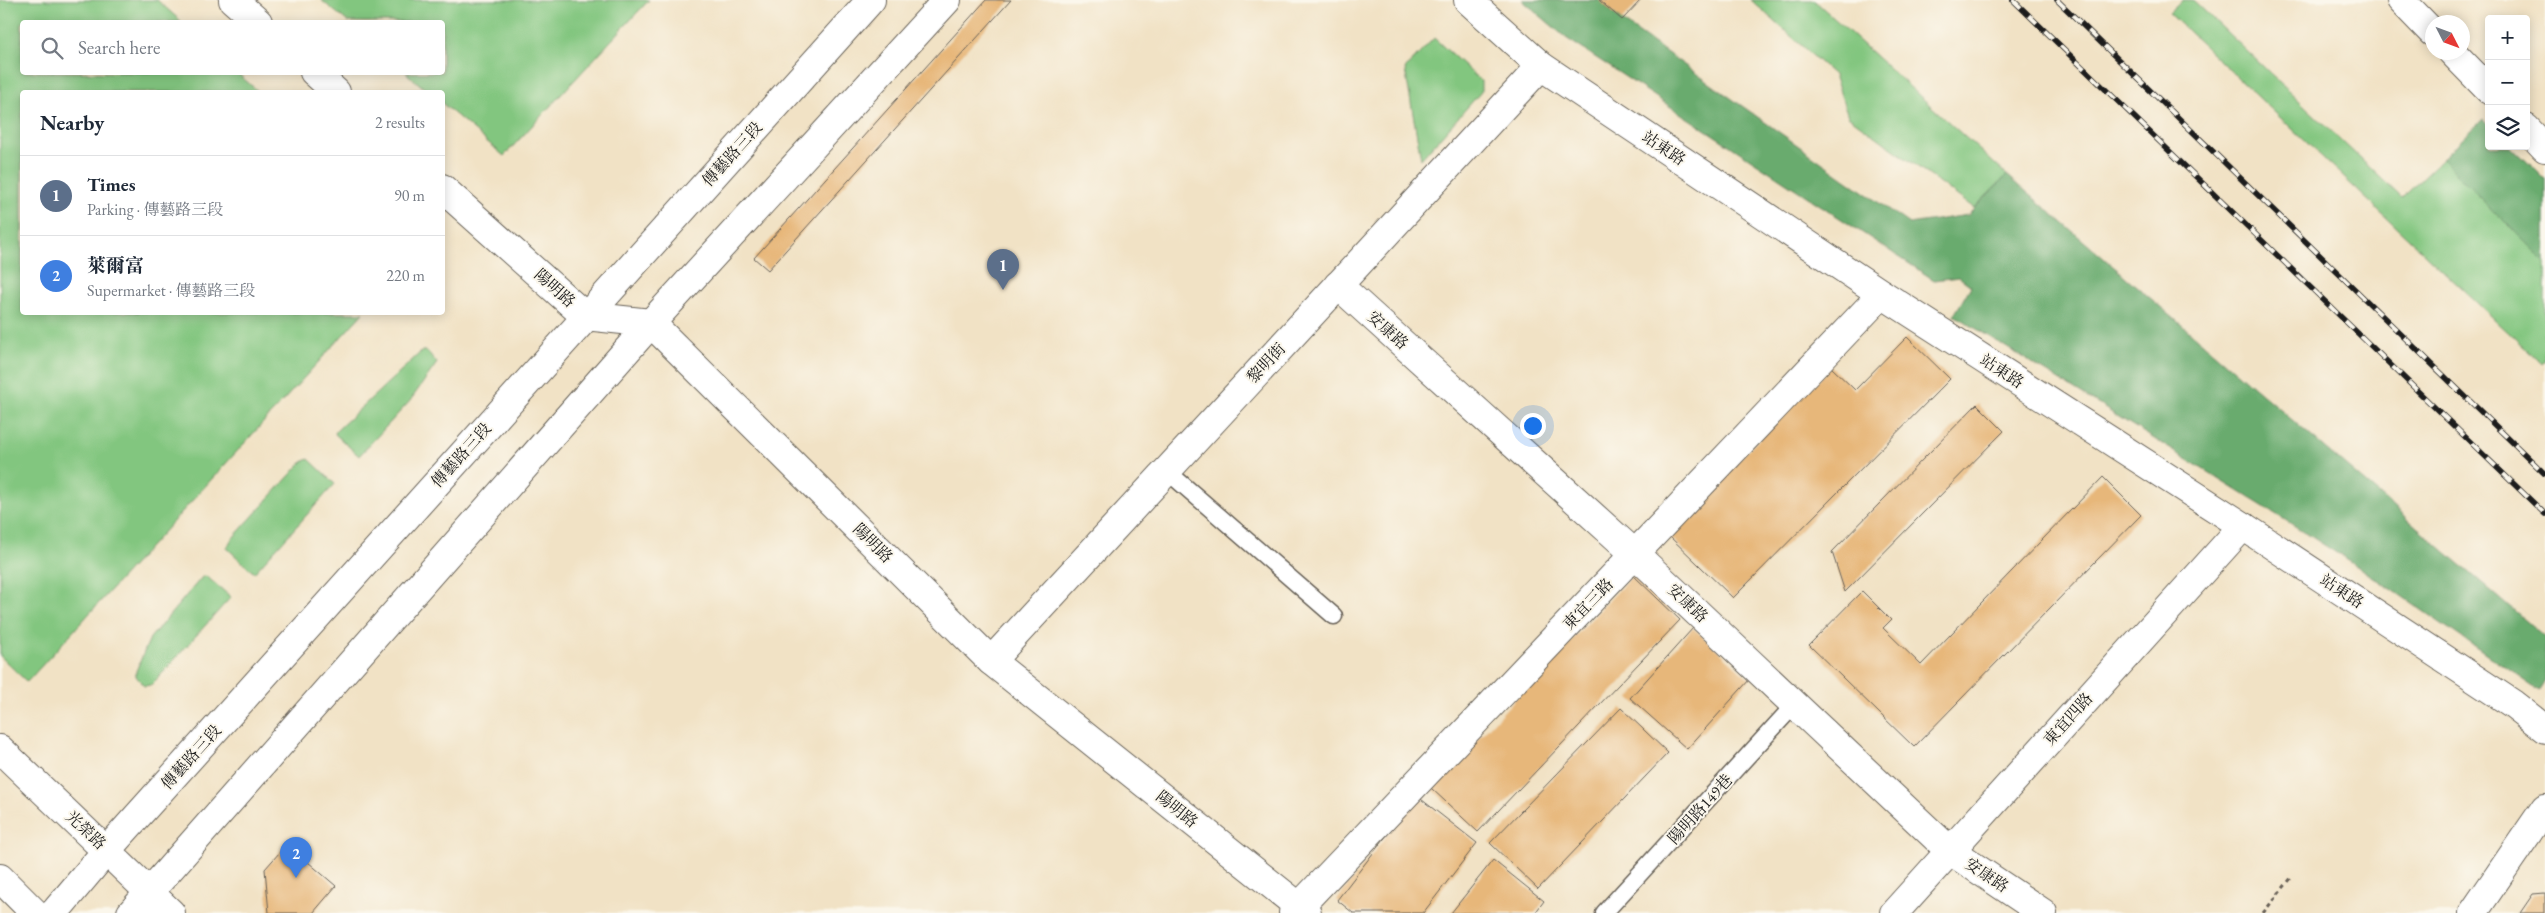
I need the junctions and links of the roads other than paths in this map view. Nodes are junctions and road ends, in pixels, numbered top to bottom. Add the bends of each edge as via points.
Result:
1 (233, 0) edge
2 (871, 0) edge
3 (947, 0) edge
4 (1468, 0) edge
5 (2401, 0) edge
6 (256, 20) edge
7 (2425, 25) edge
8 (2460, 60) edge
9 (1541, 66) junction
10 (317, 75) edge
11 (2485, 86) edge
12 (334, 90) edge
13 (2530, 132) edge
14 (2545, 148) edge
15 (445, 191) edge
16 (1338, 285) junction
17 (1882, 294) junction
18 (585, 316) junction
19 (651, 322) junction
20 (1167, 471) junction
21 (2243, 526) junction
22 (1635, 554) junction
23 (1334, 616) dead end
24 (992, 661) junction
25 (1796, 704) junction
26 (2545, 729) edge
27 (0, 749) edge
28 (2545, 808) edge
29 (107, 850) junction
30 (1949, 850) junction
31 (0, 878) edge
32 (148, 891) junction
33 (1300, 911) edge
34 (35, 913) edge
35 (54, 913) edge
36 (131, 913) edge
37 (171, 913) edge
38 (1604, 913) edge
39 (1894, 913) edge
40 (2043, 913) edge
41 (2473, 913) edge

1 - 6 street
2 - 18 street, 傳藝路三段
3 - 19 street
4 - 9 street, 站東路
5 - 7 street
8 - 11 street
9 - 16 street, 黎明街
9 - 17 street, 站東路
10 - 12 street
13 - 14 street
15 - 18 street, 陽明路
16 - 20 street, 黎明街
16 - 22 street, 安康路
17 - 21 street, 站東路
17 - 22 street, 東宜三路
18 - 19 street, 陽明路
18 - 29 street, 傳藝路三段
19 - 24 street, 陽明路
19 - 32 street
20 - 23 lane
20 - 24 street, 黎明街
21 - 26 street, 站東路 via 2513,704
21 - 30 street, 東宜四路
22 - 25 street, 安康路
22 - 33 street, 東宜三路
24 - 33 street, 陽明路
25 - 30 street, 安康路
25 - 38 lane, 陽明路149巷
27 - 29 street, 光榮路
28 - 41 street
29 - 32 street, 光榮路
29 - 35 street, 傳藝路三段
30 - 39 street, 東宜四路
30 - 40 street, 安康路
31 - 34 street
32 - 36 street
32 - 37 street, 光榮路

